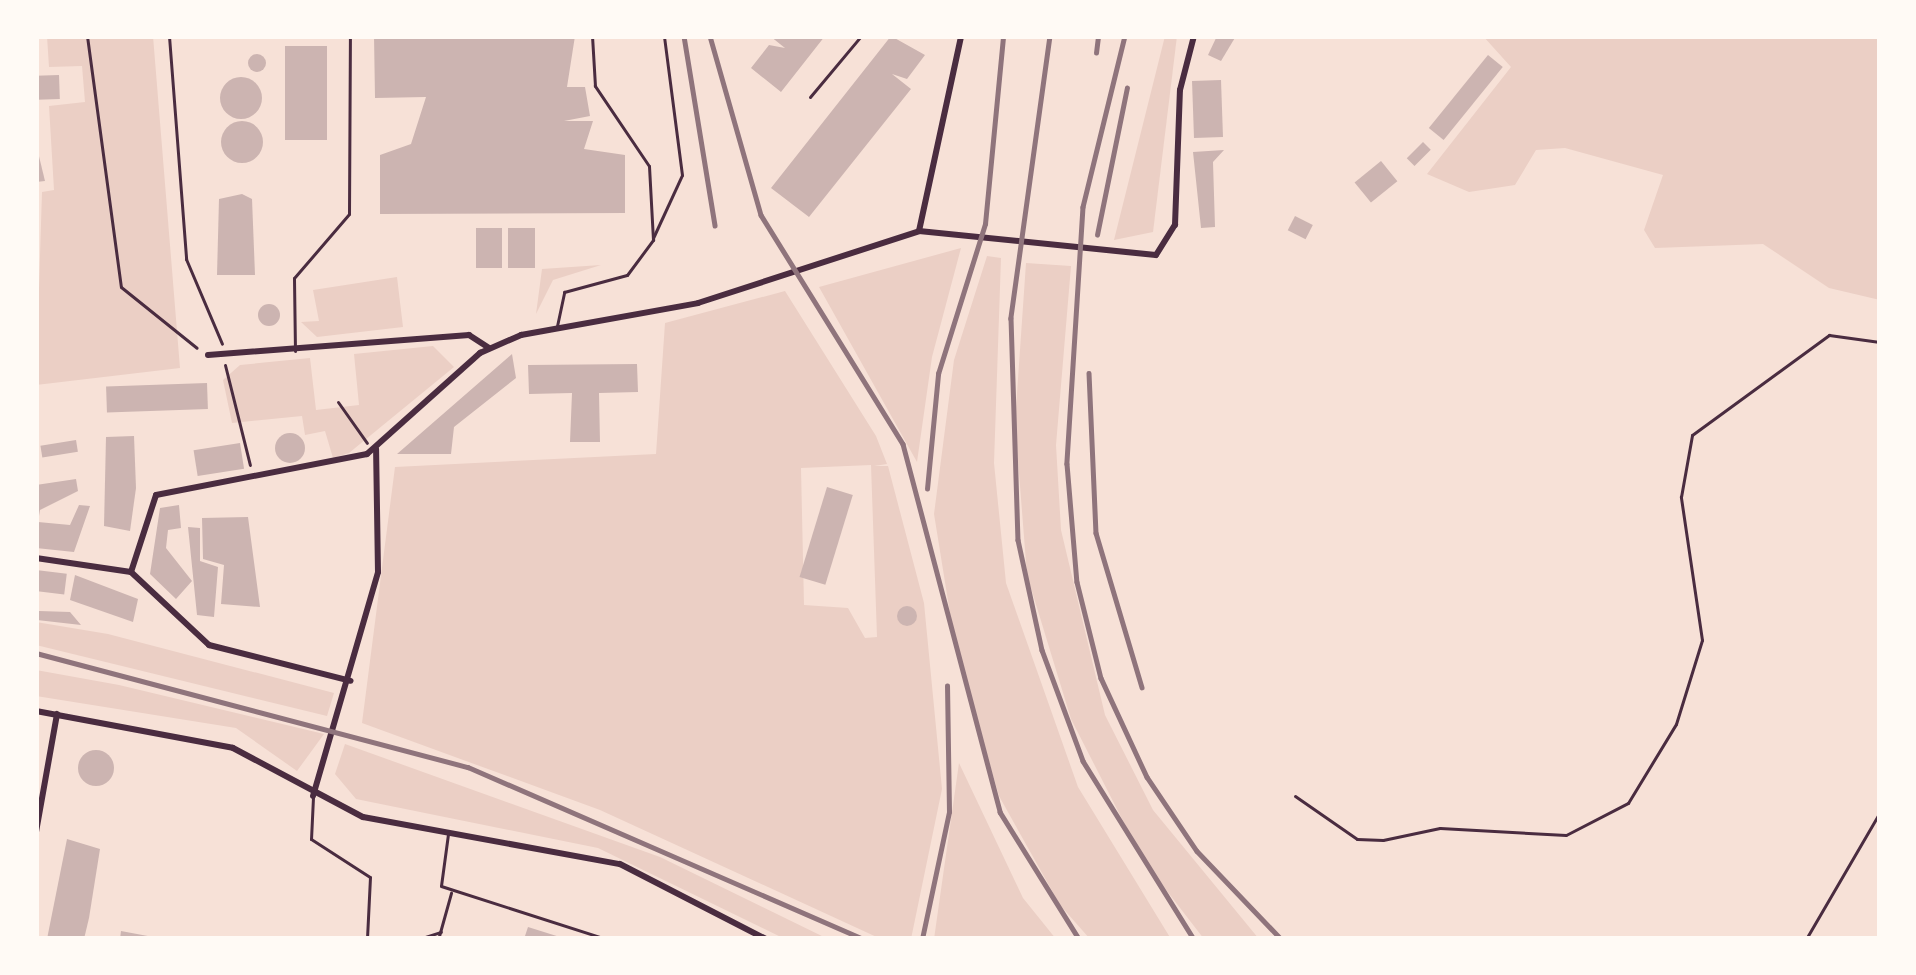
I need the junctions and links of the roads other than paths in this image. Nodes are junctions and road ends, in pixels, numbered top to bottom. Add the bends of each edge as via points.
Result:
1 (350, 36) edge
2 (592, 36) edge
3 (664, 36) edge
4 (861, 36) edge
5 (961, 36) edge
6 (1194, 36) edge
7 (810, 97) dead end
8 (920, 231) junction
9 (652, 240) junction
10 (557, 328) junction
11 (489, 348) junction
12 (295, 351) junction
13 (208, 355) road end
14 (372, 447) junction
15 (36, 558) edge
16 (131, 572) junction
17 (351, 682) junction
18 (36, 710) edge
19 (57, 714) junction
20 (313, 796) junction
21 (36, 832) edge
22 (448, 833) junction
23 (452, 891) junction
24 (440, 934) edge
25 (367, 939) edge
26 (419, 939) edge
27 (606, 939) edge
28 (766, 939) edge

1 - 12 lane via 349,214 293,282
2 - 9 lane via 595,86 649,166
3 - 9 lane via 682,176
4 - 7 lane
5 - 8 street
6 - 8 street via 1180,90 1173,236 1152,257
8 - 10 street via 773,279
9 - 10 lane via 627,275 564,292
10 - 11 street
11 - 12 street via 470,334
11 - 14 street
12 - 13 street
14 - 16 street via 152,498
14 - 17 street via 378,572
15 - 16 street
16 - 17 street via 209,645
17 - 20 street
18 - 19 street
19 - 20 street via 233,748
19 - 21 street
20 - 22 street
20 - 25 lane via 311,839 370,877
22 - 23 lane via 441,886
22 - 28 street via 620,864
23 - 24 lane
23 - 27 lane
24 - 26 lane

